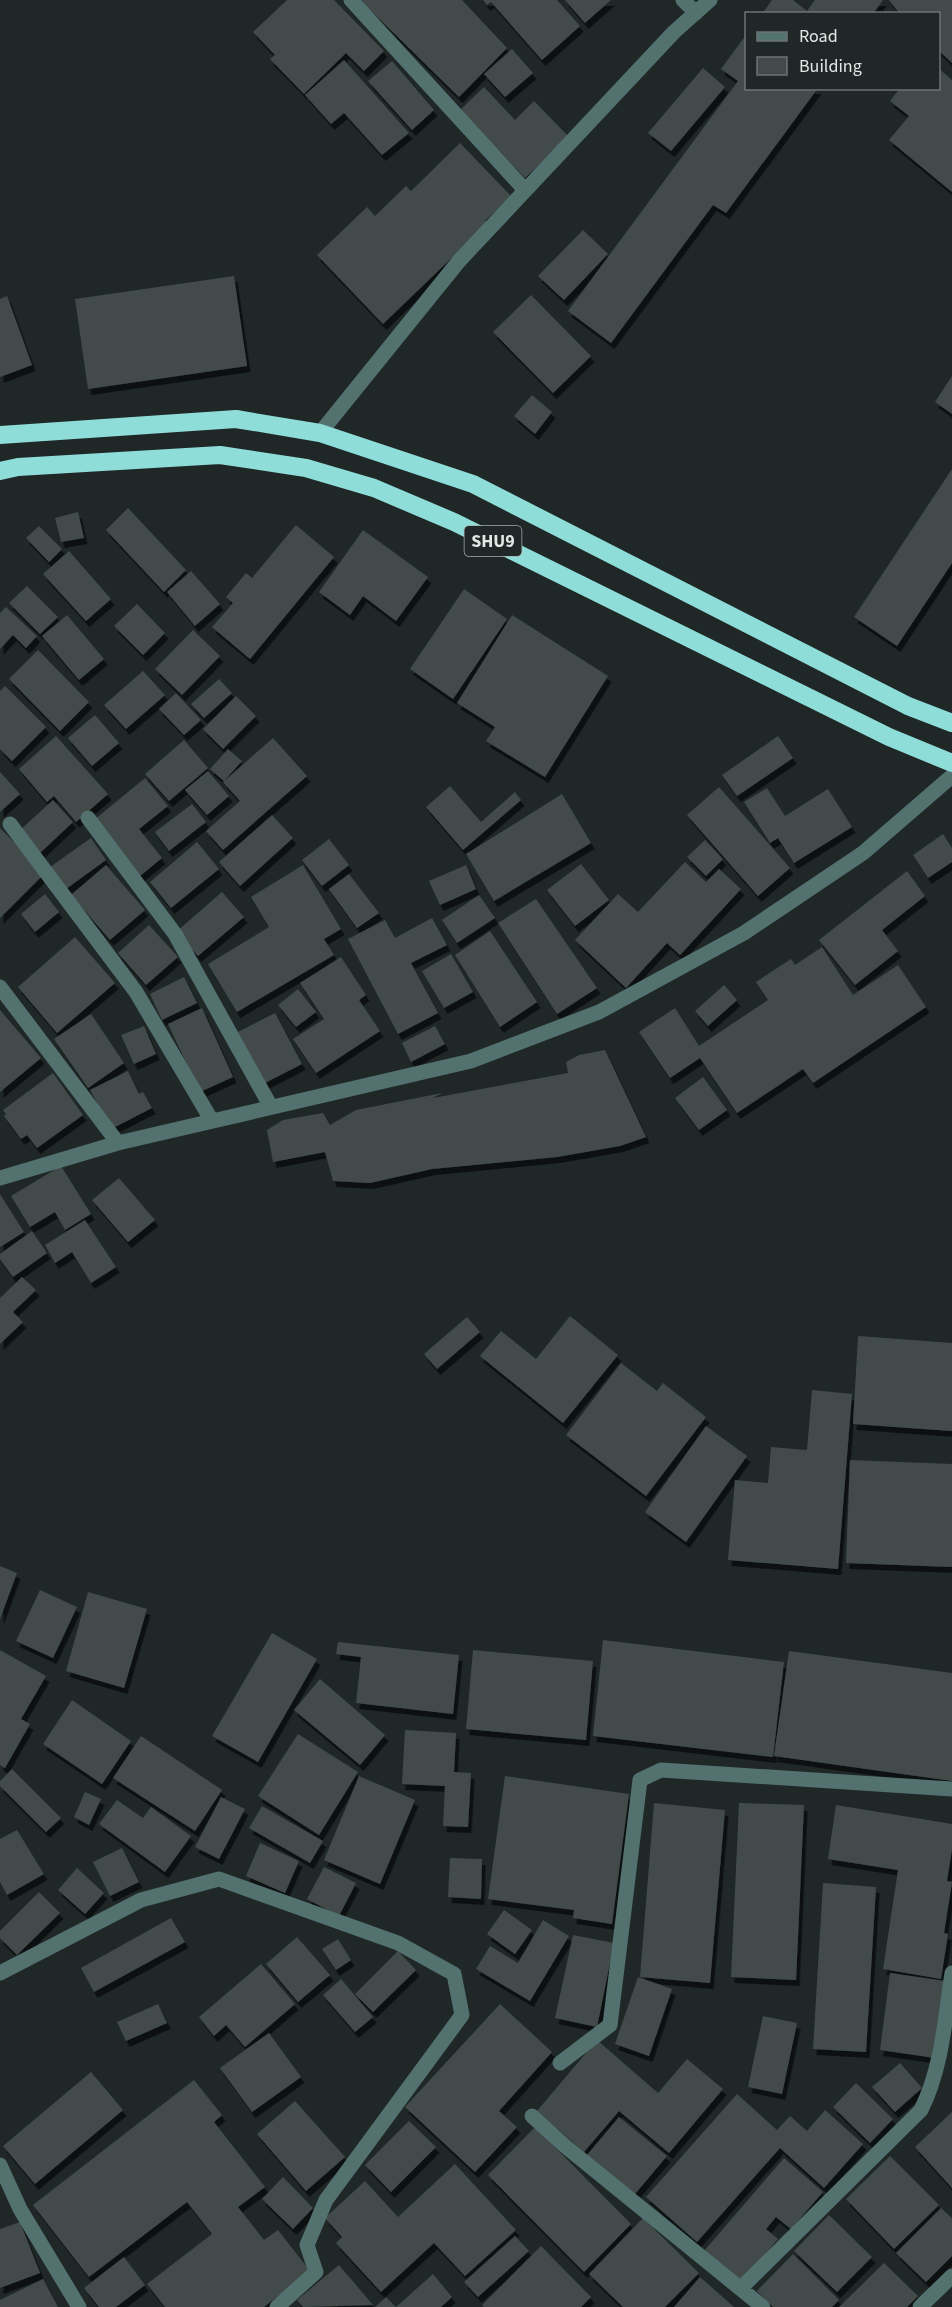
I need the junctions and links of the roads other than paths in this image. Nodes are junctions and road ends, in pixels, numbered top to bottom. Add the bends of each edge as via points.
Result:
1 (351, 0) edge
2 (683, 0) edge
3 (710, 0) edge
4 (696, 13) junction
5 (525, 190) junction
6 (320, 433) junction
7 (0, 435) edge
8 (0, 471) edge
9 (952, 723) edge
10 (952, 764) edge
11 (952, 776) edge
12 (88, 818) dead end
13 (10, 824) dead end
14 (0, 987) edge
15 (271, 1107) junction
16 (212, 1120) junction
17 (118, 1143) junction
18 (0, 1178) edge
19 (952, 1789) edge
20 (0, 1973) edge
21 (952, 1973) edge
22 (560, 2063) dead end
23 (532, 2116) dead end
24 (0, 2165) edge
25 (952, 2276) edge
26 (741, 2288) junction
27 (79, 2307) edge
28 (277, 2307) edge
29 (763, 2307) edge
30 (920, 2307) edge

1 - 5 street
2 - 4 street
3 - 4 street
4 - 5 street
5 - 6 street via 459,261
6 - 7 highway, SHU9 via 236,419
6 - 9 highway, SHU9 via 473,484 908,706
8 - 10 highway, SHU9 via 220,455 306,468 374,488 454,522 889,737
11 - 15 street via 862,853 744,933 599,1012 471,1060
12 - 15 street via 175,934
13 - 16 street via 136,992
14 - 17 street
15 - 16 street
16 - 17 street
17 - 18 street
19 - 22 street via 661,1770 640,1780 610,2025
20 - 28 street via 141,1900 219,1879 398,1943 454,1974 462,2015 326,2200 307,2245 316,2272
21 - 26 street via 937,2067 921,2110
23 - 26 street
24 - 27 street via 20,2209
25 - 30 street
26 - 29 street

